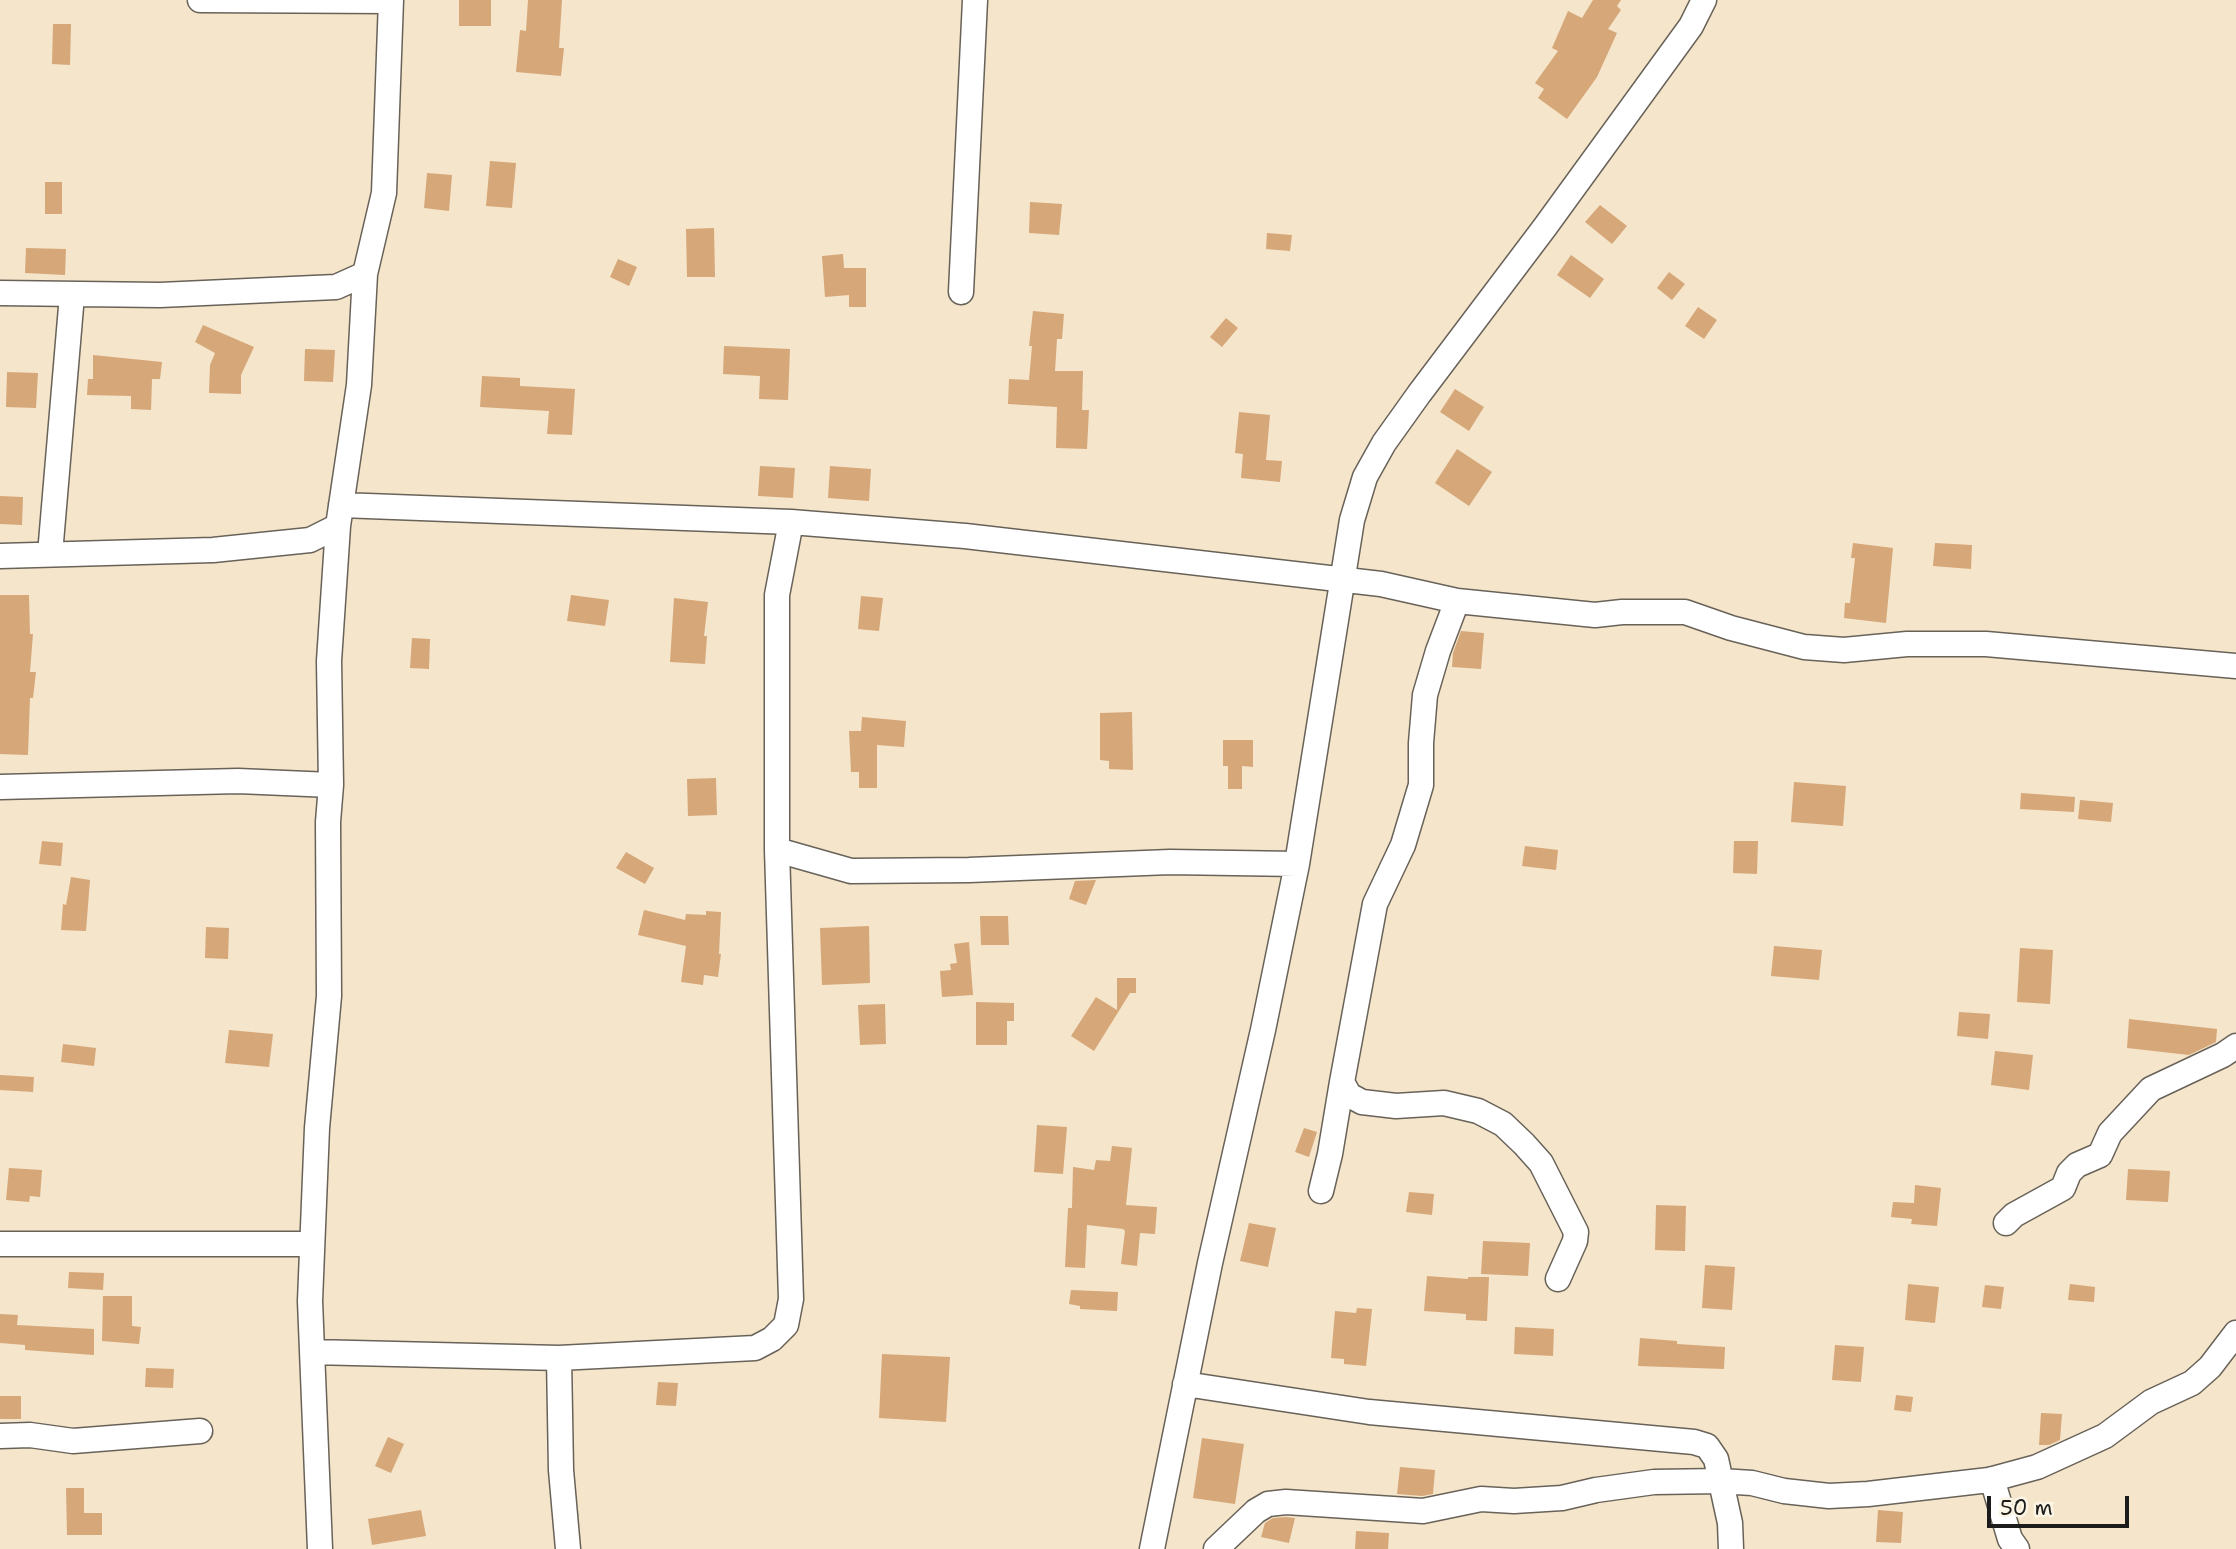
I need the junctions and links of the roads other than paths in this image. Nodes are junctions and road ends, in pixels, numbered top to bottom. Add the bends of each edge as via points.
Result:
1 (200, 0) edge
2 (975, 0) edge
3 (1704, 0) edge
4 (391, 1) edge
5 (365, 274) junction
6 (961, 292) dead end
7 (0, 293) edge
8 (72, 295) junction
9 (340, 515) junction
10 (791, 522) junction
11 (50, 554) junction
12 (0, 556) edge
13 (1342, 579) junction
14 (1457, 601) junction
15 (2236, 666) edge
16 (331, 785) junction
17 (0, 787) edge
18 (777, 850) junction
19 (1297, 864) junction
20 (2236, 1046) edge
21 (1342, 1082) junction
22 (1321, 1191) dead end
23 (2006, 1223) dead end
24 (0, 1244) edge
25 (313, 1244) junction
26 (1558, 1279) dead end
27 (2236, 1333) edge
28 (312, 1352) junction
29 (559, 1358) junction
30 (1185, 1384) junction
31 (200, 1431) dead end
32 (0, 1436) edge
33 (1992, 1479) junction
34 (1721, 1481) junction
35 (320, 1549) edge
36 (568, 1549) edge
37 (1152, 1549) edge
38 (1216, 1549) edge
39 (1731, 1549) edge
40 (2017, 1549) edge

1 - 4 street
2 - 6 street
3 - 13 street via 1691,26 1384,443 1365,477
4 - 5 street via 384,193
5 - 8 street via 336,287
5 - 9 street via 359,385
7 - 8 street
8 - 11 street
9 - 10 street
9 - 11 street via 310,540 213,550
9 - 16 street via 329,661
10 - 13 street via 965,536
10 - 18 street via 777,595
11 - 12 street
13 - 14 street
13 - 19 street
14 - 15 street via 1595,615 1685,612 1804,647 1844,650 1986,644
14 - 21 street via 1425,695 1421,785 1403,845 1375,904
16 - 17 street via 238,781
16 - 25 street via 329,996
18 - 19 street via 851,872 1170,862
18 - 29 street via 791,1299 786,1325 755,1348
19 - 30 street
20 - 23 street via 2151,1089 2110,1133 2100,1155 2069,1172 2063,1188
21 - 22 street
21 - 26 street via 1349,1095 1362,1102 1396,1106 1444,1102 1503,1124 1541,1163 1576,1232
24 - 25 street
25 - 28 street
27 - 33 street via 2192,1383 2151,1402 2105,1436 2037,1467
28 - 29 street
28 - 35 street
29 - 36 street
30 - 34 street via 1370,1412 1694,1442 1707,1446 1716,1459
30 - 37 street
31 - 32 street via 73,1441
33 - 34 street via 1829,1496
33 - 40 street
34 - 38 street via 1654,1482 1562,1498 1481,1499 1423,1511 1268,1504
34 - 39 street

